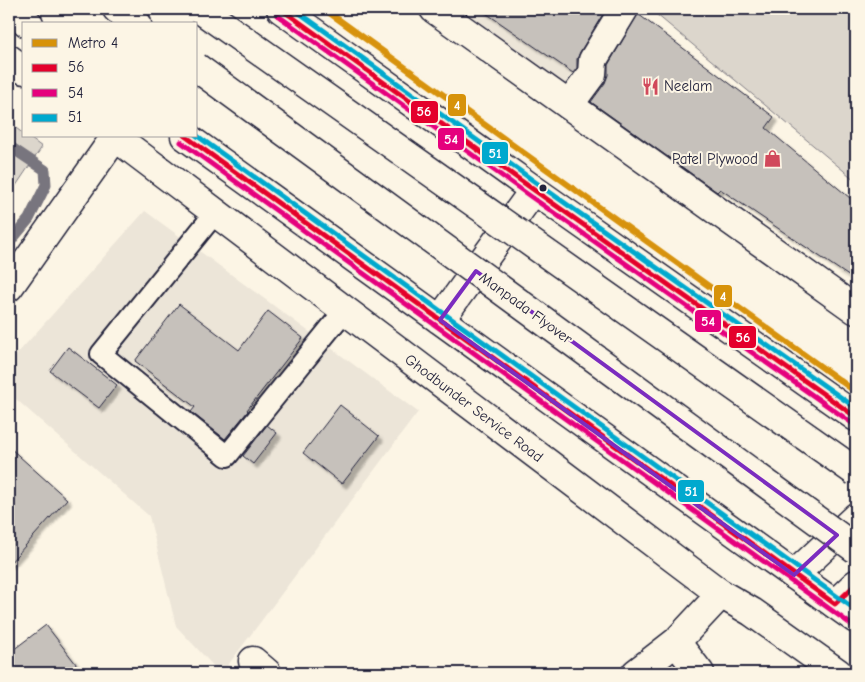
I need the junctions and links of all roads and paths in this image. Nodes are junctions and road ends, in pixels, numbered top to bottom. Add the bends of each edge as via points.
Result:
1 (9, 9) edge
2 (117, 9) edge
3 (200, 9) edge
4 (281, 9) edge
5 (434, 9) edge
6 (624, 9) edge
7 (26, 22) edge
8 (134, 22) edge
9 (9, 59) edge
10 (198, 68) edge
11 (22, 69) edge
12 (563, 102) junction
13 (113, 138) edge
14 (115, 138) edge
15 (188, 138) edge
16 (534, 190) junction
17 (215, 212) junction
18 (9, 287) edge
19 (345, 310) junction
20 (856, 310) edge
21 (440, 320) junction
22 (856, 418) edge
23 (856, 472) edge
24 (856, 517) edge
25 (856, 549) edge
26 (794, 575) junction
27 (856, 584) edge
28 (721, 594) junction
29 (845, 611) edge
30 (676, 642) junction
31 (636, 673) edge
32 (700, 673) edge
33 (838, 673) edge

1 - 7 main road
2 - 8 main road
3 - 23 main road, bridge
4 - 16 main road
5 - 12 main road
6 - 12 main road via 593,60 580,66
9 - 11 main road
10 - 25 main road, Manpada Flyover, bridge
12 - 20 main road
13 - 18 main road
14 - 17 main road, Ghodbunder Service Road
15 - 21 main road
16 - 21 main road
16 - 22 main road
17 - 19 main road, Ghodbunder Service Road
17 - 19 lane via 101,354 227,456
19 - 28 main road, Ghodbunder Service Road
21 - 26 main road
24 - 26 main road
26 - 29 main road
27 - 29 main road
28 - 30 main road
28 - 33 main road, Ghodbunder Service Road
30 - 31 main road
30 - 32 main road

